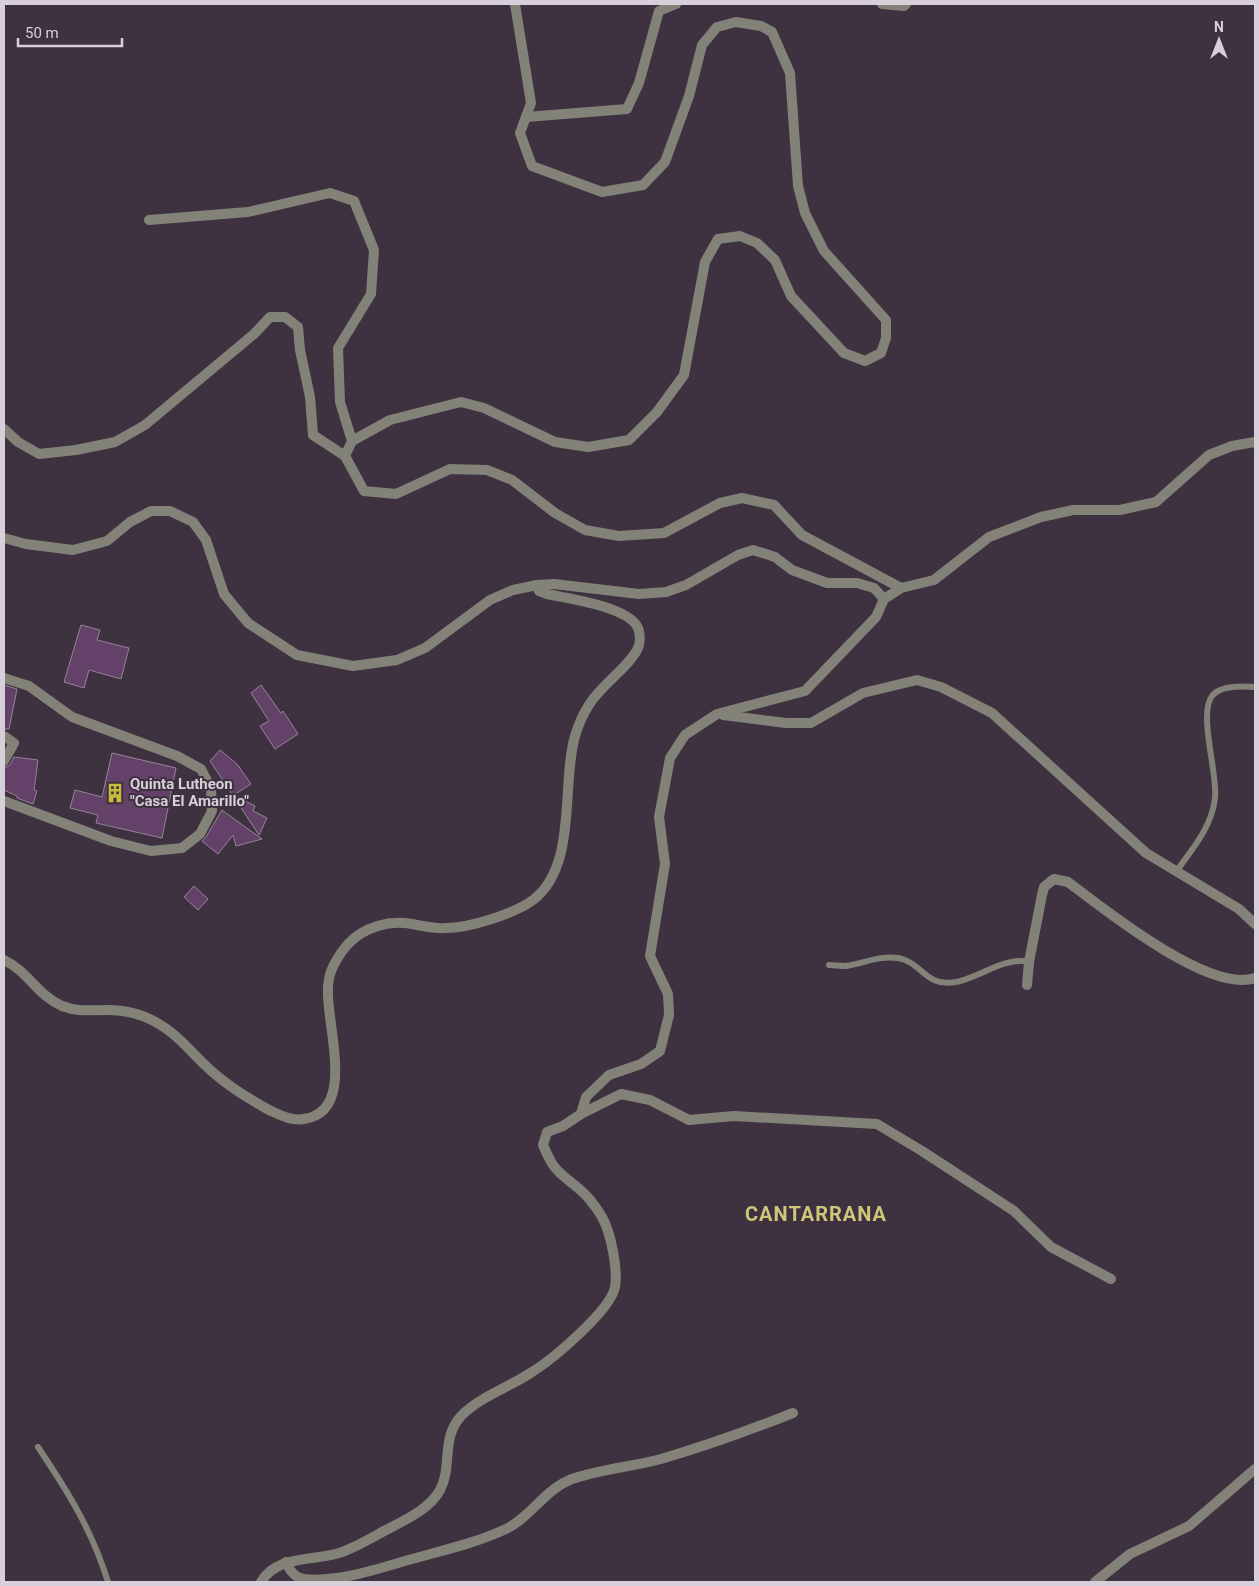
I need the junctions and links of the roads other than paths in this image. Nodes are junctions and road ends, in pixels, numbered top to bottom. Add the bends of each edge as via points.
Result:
1 (515, 4) edge
2 (676, 4) edge
3 (882, 4) edge
4 (906, 4) edge
5 (526, 117) junction
6 (149, 220) dead end
7 (4, 428) edge
8 (352, 441) junction
9 (1255, 442) edge
10 (345, 456) junction
11 (4, 538) edge
12 (537, 585) junction
13 (901, 588) junction
14 (884, 599) junction
15 (4, 678) edge
16 (1255, 687) edge
17 (717, 714) junction
18 (4, 736) edge
19 (4, 761) edge
20 (4, 801) edge
21 (1176, 872) junction
22 (1255, 924) edge
23 (4, 960) edge
24 (1029, 962) junction
25 (829, 965) dead end
26 (1255, 978) edge
27 (1026, 985) dead end
28 (581, 1114) junction
29 (1111, 1279) dead end
30 (793, 1413) dead end
31 (38, 1447) dead end
32 (1255, 1469) edge
33 (286, 1562) junction
34 (108, 1582) edge
35 (261, 1582) edge
36 (1095, 1582) edge

1 - 5 street via 531,103
2 - 5 street via 659,12 639,83 627,110
3 - 4 street
5 - 8 street via 520,133 532,166 602,192 643,185 665,162 689,96 702,45 717,26 736,22 761,26 772,32 790,73 798,186 805,213 824,251 886,320 882,353 865,361 844,353 791,296 775,260 757,243 740,236 718,239 705,262 684,375 657,412 629,440 588,447 555,442 484,408 461,402 390,420
6 - 8 street via 248,212 330,193 354,201 374,250 371,294 338,348 340,402
7 - 10 street via 18,442 39,454 116,442 145,425 270,317 285,317 298,327 314,435
8 - 10 street
9 - 13 street via 1209,455 1156,502 1120,510 1073,510 1041,517 989,537 934,580
10 - 13 street via 364,491 396,494 450,469 487,470 512,480 555,513 585,530 618,536 664,533 720,503 742,498 774,505 802,535
11 - 12 street via 73,550 107,541 130,522 151,511 170,511 193,522 206,540 224,594 248,623 296,655 353,666 397,660 425,648 490,600 513,590
12 - 14 street via 639,594 666,592 753,550 775,557 792,570 827,583 857,583 874,588
12 - 23 street via 539,591 546,594 623,613 631,618 640,633 638,649 589,704 576,733 569,768 564,838 556,867 535,898 517,910 450,928 408,923 382,924 362,932 347,944 335,962 327,996 335,1081 326,1107 315,1116 302,1120 286,1118 262,1106 229,1086 173,1033 152,1020 130,1012 74,1010 56,1003 43,994 22,970
13 - 14 street
14 - 17 street via 876,617 805,691
15 - 20 street via 29,686 72,717 177,756 200,769 210,788 212,811 200,834 182,848 150,851 111,841
16 - 21 lane via 1224,689 1216,692 1208,702 1215,799 1204,832
17 - 21 street via 811,723 863,693 918,680 941,687 992,713 1146,853
17 - 28 street via 685,735 670,758 659,817 665,864 650,956 668,994 669,1015 660,1051 641,1064 610,1075 586,1097
18 - 19 street via 14,743
21 - 22 street via 1238,909
24 - 25 lane via 1012,961 946,983 930,979 916,966 898,958 886,957 845,966
24 - 26 street via 1044,887 1051,880 1060,879 1168,952 1231,980
24 - 27 street
28 - 29 street via 622,1094 650,1100 689,1120 734,1116 877,1124 1014,1211 1051,1248
28 - 33 street via 547,1132 543,1145 553,1166 581,1190 602,1218 614,1253 615,1288 602,1310 567,1346 533,1372 462,1415 451,1430 441,1490 431,1502 403,1521 339,1553
30 - 33 street via 735,1436 659,1459 597,1471 570,1480 543,1497 528,1514 508,1528 469,1545 366,1572 328,1578 295,1576
31 - 34 lane via 79,1510
32 - 36 street via 1189,1526 1130,1554
33 - 35 street via 271,1570

